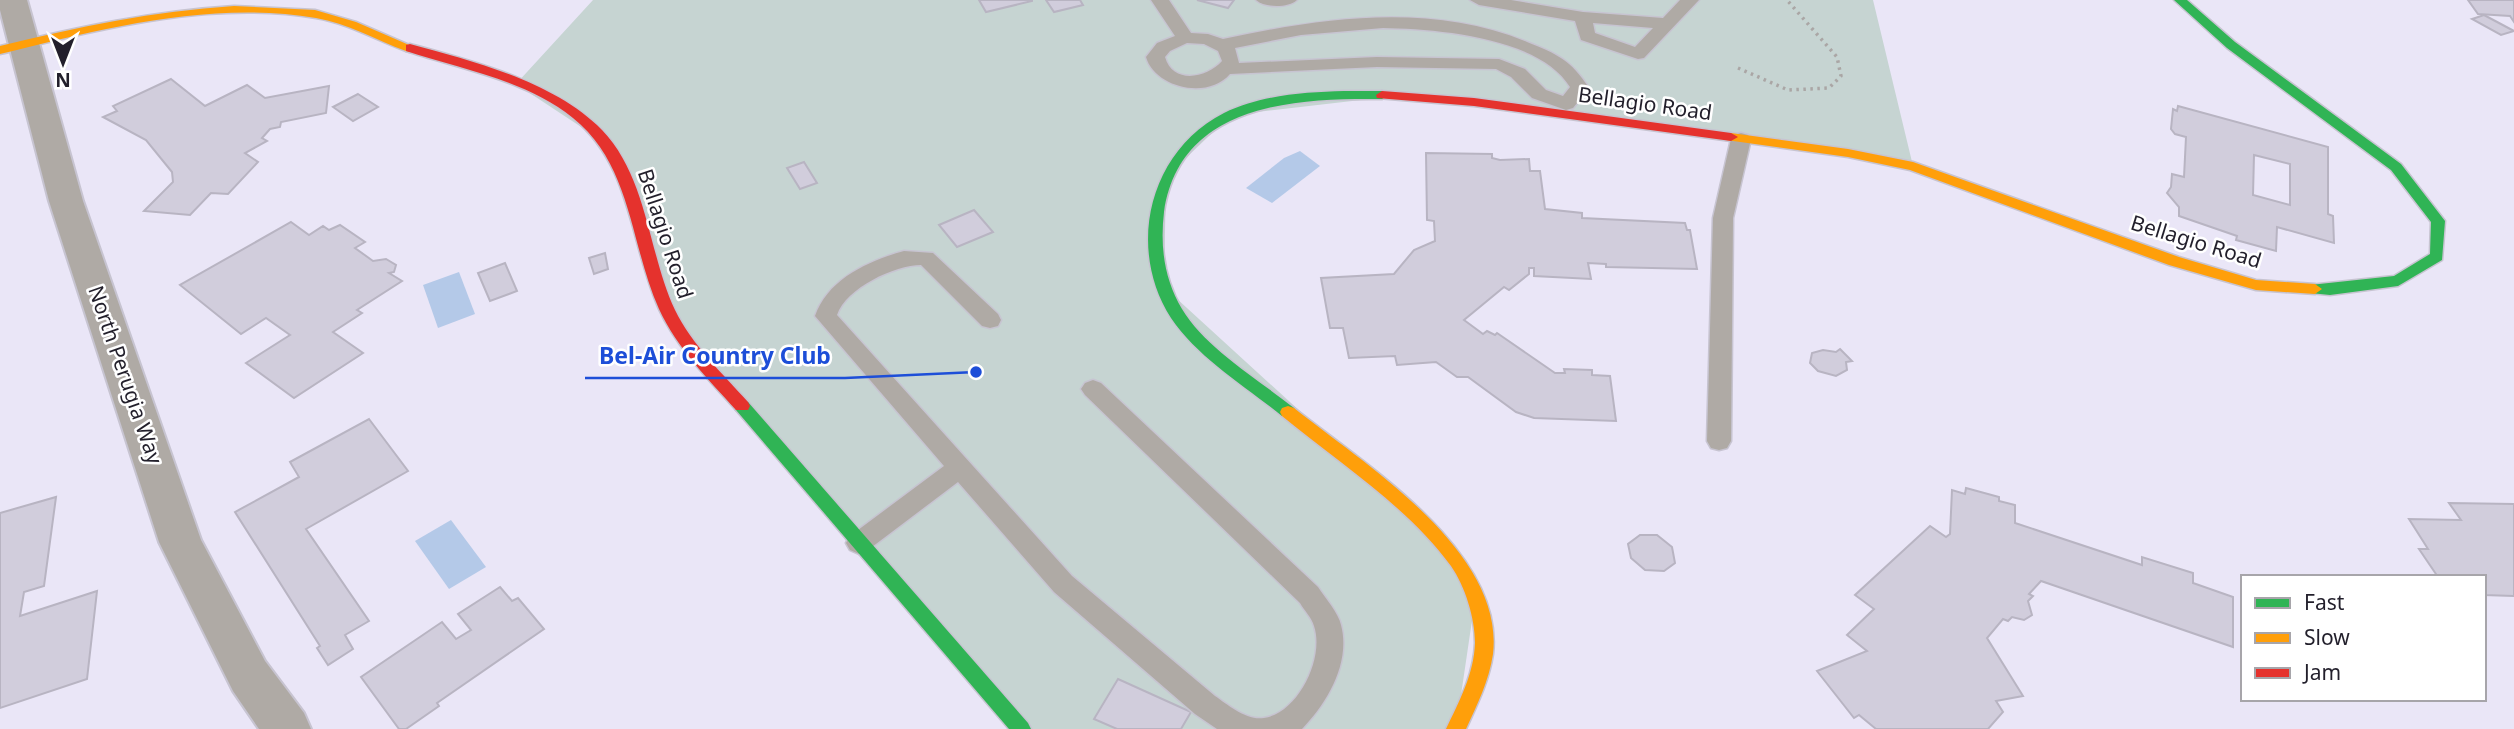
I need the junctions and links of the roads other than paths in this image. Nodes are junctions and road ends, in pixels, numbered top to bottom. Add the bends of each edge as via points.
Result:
1 (12, 0) edge
2 (1160, 0) edge
3 (1265, 0) edge
4 (1288, 0) edge
5 (1479, 0) edge
6 (1690, 0) edge
7 (2180, 0) edge
8 (1584, 17) junction
9 (1667, 24) junction
10 (1185, 38) junction
11 (1374, 43) junction
12 (1221, 44) junction
13 (12, 47) edge
14 (1528, 48) junction
15 (1227, 69) junction
16 (1511, 69) junction
17 (1567, 109) junction
18 (1741, 139) junction
19 (990, 320) dead end
20 (1093, 389) dead end
21 (1719, 441) dead end
22 (960, 468) junction
23 (859, 543) junction
24 (287, 729) edge
25 (1021, 729) edge
26 (1254, 729) edge
27 (1270, 729) edge
28 (1456, 729) edge

1 - 13 street, North Perugia Way
2 - 10 lane
3 - 4 lane
5 - 8 lane
6 - 9 lane
7 - 18 street, Bellagio Road via 2231,45 2396,167 2438,221 2437,256 2398,281 2330,290 2256,285 2174,261 1913,166
8 - 9 lane
8 - 9 lane via 1587,36 1638,54
10 - 12 lane
10 - 15 lane via 1158,53 1157,68 1164,75 1199,82
11 - 12 lane via 1285,30
11 - 14 lane via 1447,25
11 - 15 lane
11 - 16 lane
12 - 15 lane via 1230,55
13 - 23 street, Bellagio Road via 123,18 182,11 250,8 315,15 489,70 579,116 607,144 624,172 667,309 693,351
13 - 24 street, North Perugia Way via 180,542 249,676
14 - 16 lane
14 - 17 lane via 1566,67 1580,88
16 - 17 lane via 1539,94
17 - 18 street, Bellagio Road
17 - 28 street, Bellagio Road via 1404,95 1328,95 1262,106 1231,115 1191,141 1166,177 1157,203 1153,230 1158,263 1175,312 1201,340 1429,529 1459,564 1475,600 1484,642 1477,680
18 - 21 lane via 1723,218
19 - 22 lane via 926,258 904,258 848,284 830,304 826,316
20 - 27 lane via 1309,595 1328,625 1329,660 1311,701 1292,720
22 - 23 lane
22 - 26 lane via 1063,584 1205,705 1231,723
23 - 25 street, Bellagio Road

